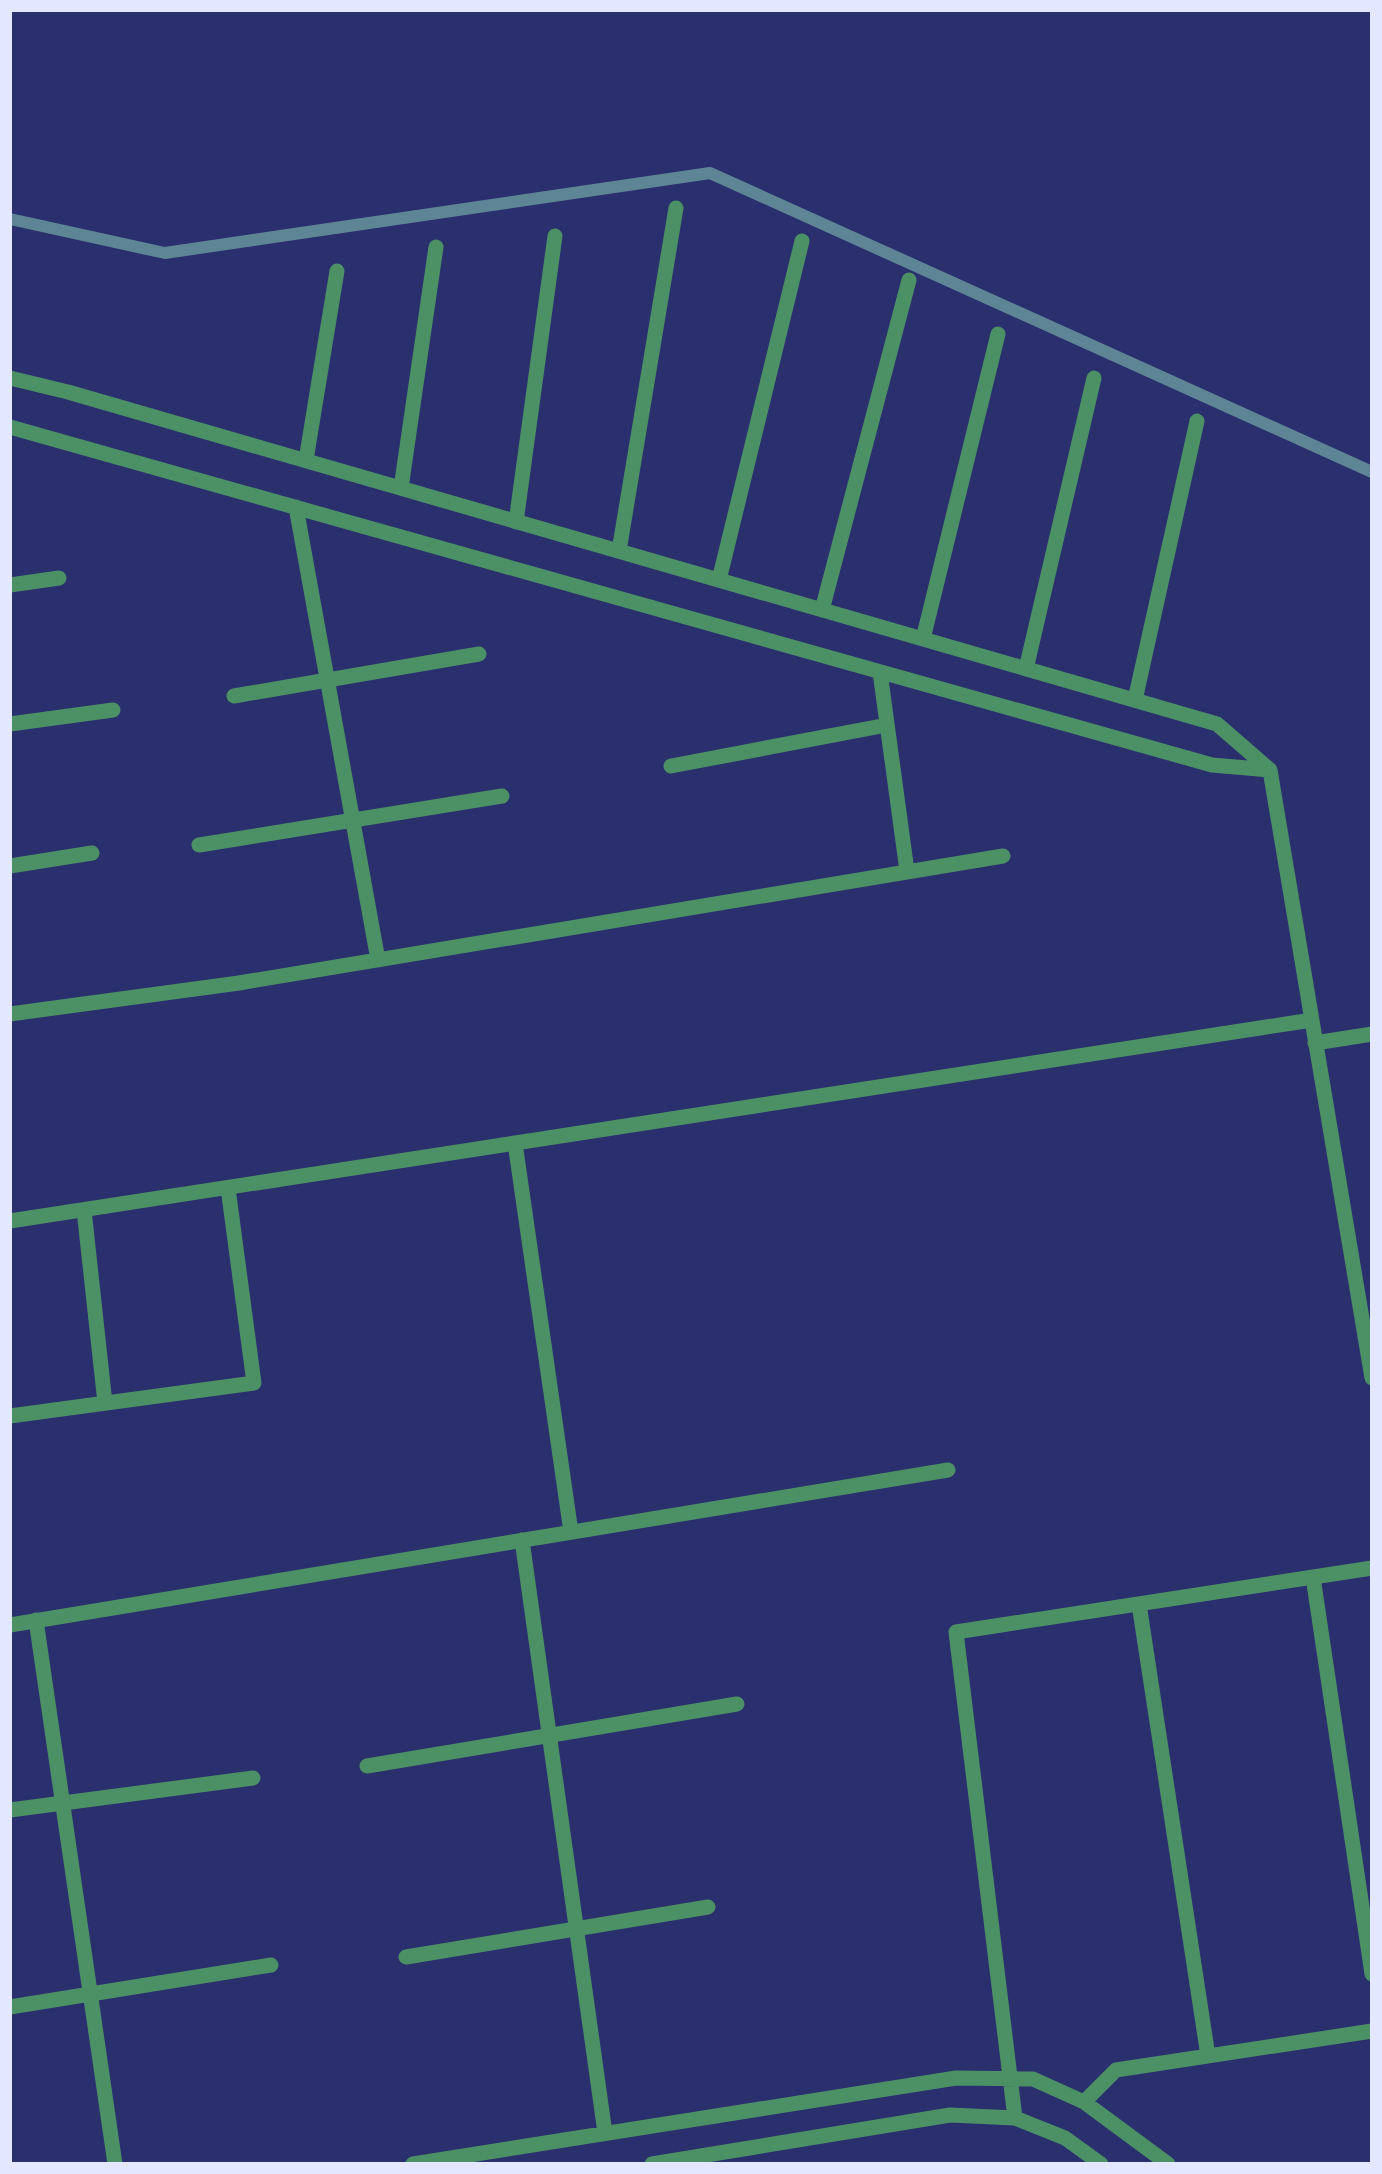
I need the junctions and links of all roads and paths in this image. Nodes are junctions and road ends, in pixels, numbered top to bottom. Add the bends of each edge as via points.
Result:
1 (676, 208) dead end
2 (555, 236) dead end
3 (802, 241) dead end
4 (435, 247) dead end
5 (337, 272) dead end
6 (909, 280) dead end
7 (998, 334) dead end
8 (10, 378) edge
9 (1094, 378) dead end
10 (1197, 421) dead end
11 (10, 427) edge
12 (306, 460) junction
13 (401, 488) junction
14 (296, 507) junction
15 (516, 522) junction
16 (619, 551) junction
17 (59, 578) dead end
18 (719, 580) junction
19 (10, 585) edge
20 (822, 610) junction
21 (922, 639) junction
22 (479, 654) dead end
23 (1026, 669) junction
24 (880, 672) junction
25 (327, 680) junction
26 (234, 696) dead end
27 (1135, 700) junction
28 (113, 710) dead end
29 (10, 724) edge
30 (887, 725) junction
31 (671, 766) dead end
32 (1270, 770) junction
33 (502, 796) dead end
34 (353, 820) junction
35 (199, 845) dead end
36 (92, 853) dead end
37 (1003, 856) dead end
38 (10, 866) edge
39 (907, 871) junction
40 (378, 960) junction
41 (10, 1014) edge
42 (1312, 1020) junction
43 (1371, 1034) edge
44 (1316, 1043) junction
45 (516, 1143) junction
46 (228, 1188) junction
47 (84, 1210) junction
48 (10, 1221) edge
49 (1371, 1378) edge
50 (105, 1403) junction
51 (10, 1416) edge
52 (948, 1470) dead end
53 (572, 1532) junction
54 (522, 1540) junction
55 (1371, 1568) edge
56 (1313, 1577) junction
57 (1139, 1604) junction
58 (36, 1620) junction
59 (10, 1625) edge
60 (738, 1704) dead end
61 (550, 1736) junction
62 (367, 1766) dead end
63 (253, 1778) dead end
64 (62, 1803) junction
65 (10, 1810) edge
66 (708, 1907) dead end
67 (577, 1928) junction
68 (406, 1957) dead end
69 (271, 1965) dead end
70 (1371, 1974) edge
71 (91, 1994) junction
72 (10, 2007) edge
73 (1371, 2031) edge
74 (1208, 2056) junction
75 (1010, 2079) junction
76 (1083, 2102) junction
77 (1015, 2118) junction
78 (605, 2133) junction
79 (115, 2163) edge
80 (413, 2163) edge
81 (652, 2163) edge
82 (1101, 2163) edge
83 (1168, 2163) edge

1 - 16 street
2 - 15 street
3 - 18 street
4 - 13 street
5 - 12 street
6 - 20 street
7 - 21 street
8 - 12 street
9 - 23 street
10 - 27 street
11 - 14 street
12 - 13 street
13 - 15 street
14 - 24 street
14 - 25 street
15 - 16 street
16 - 18 street
17 - 19 street
18 - 20 street
20 - 21 street
21 - 23 street
22 - 25 street
23 - 27 street
24 - 30 street
24 - 32 street via 1212,765
25 - 26 street
25 - 34 street
27 - 32 street via 1217,724
28 - 29 street
30 - 31 street
30 - 39 street
32 - 42 street
33 - 34 street
34 - 35 street
34 - 40 street
36 - 38 street
37 - 39 street
39 - 40 street
40 - 41 street
42 - 44 street
42 - 45 street
43 - 44 street
44 - 49 street
45 - 46 street
45 - 53 street
46 - 47 street
46 - 50 street via 254,1383
47 - 48 street
47 - 50 street
50 - 51 street
52 - 53 street
53 - 54 street
54 - 58 street
54 - 61 street
55 - 56 street
56 - 57 street
56 - 70 street
57 - 74 street
57 - 75 street via 956,1632
58 - 59 street
58 - 64 street
60 - 61 street
61 - 62 street
61 - 67 street
63 - 64 street
64 - 65 street
64 - 71 street
66 - 67 street
67 - 68 street
67 - 78 street
69 - 71 street
71 - 72 street
71 - 79 street
73 - 74 street
74 - 76 street via 1116,2070
75 - 76 street via 1033,2079
75 - 77 street
75 - 78 street via 956,2078
76 - 83 street
77 - 81 street via 950,2115
77 - 82 street via 1065,2138
78 - 80 street

